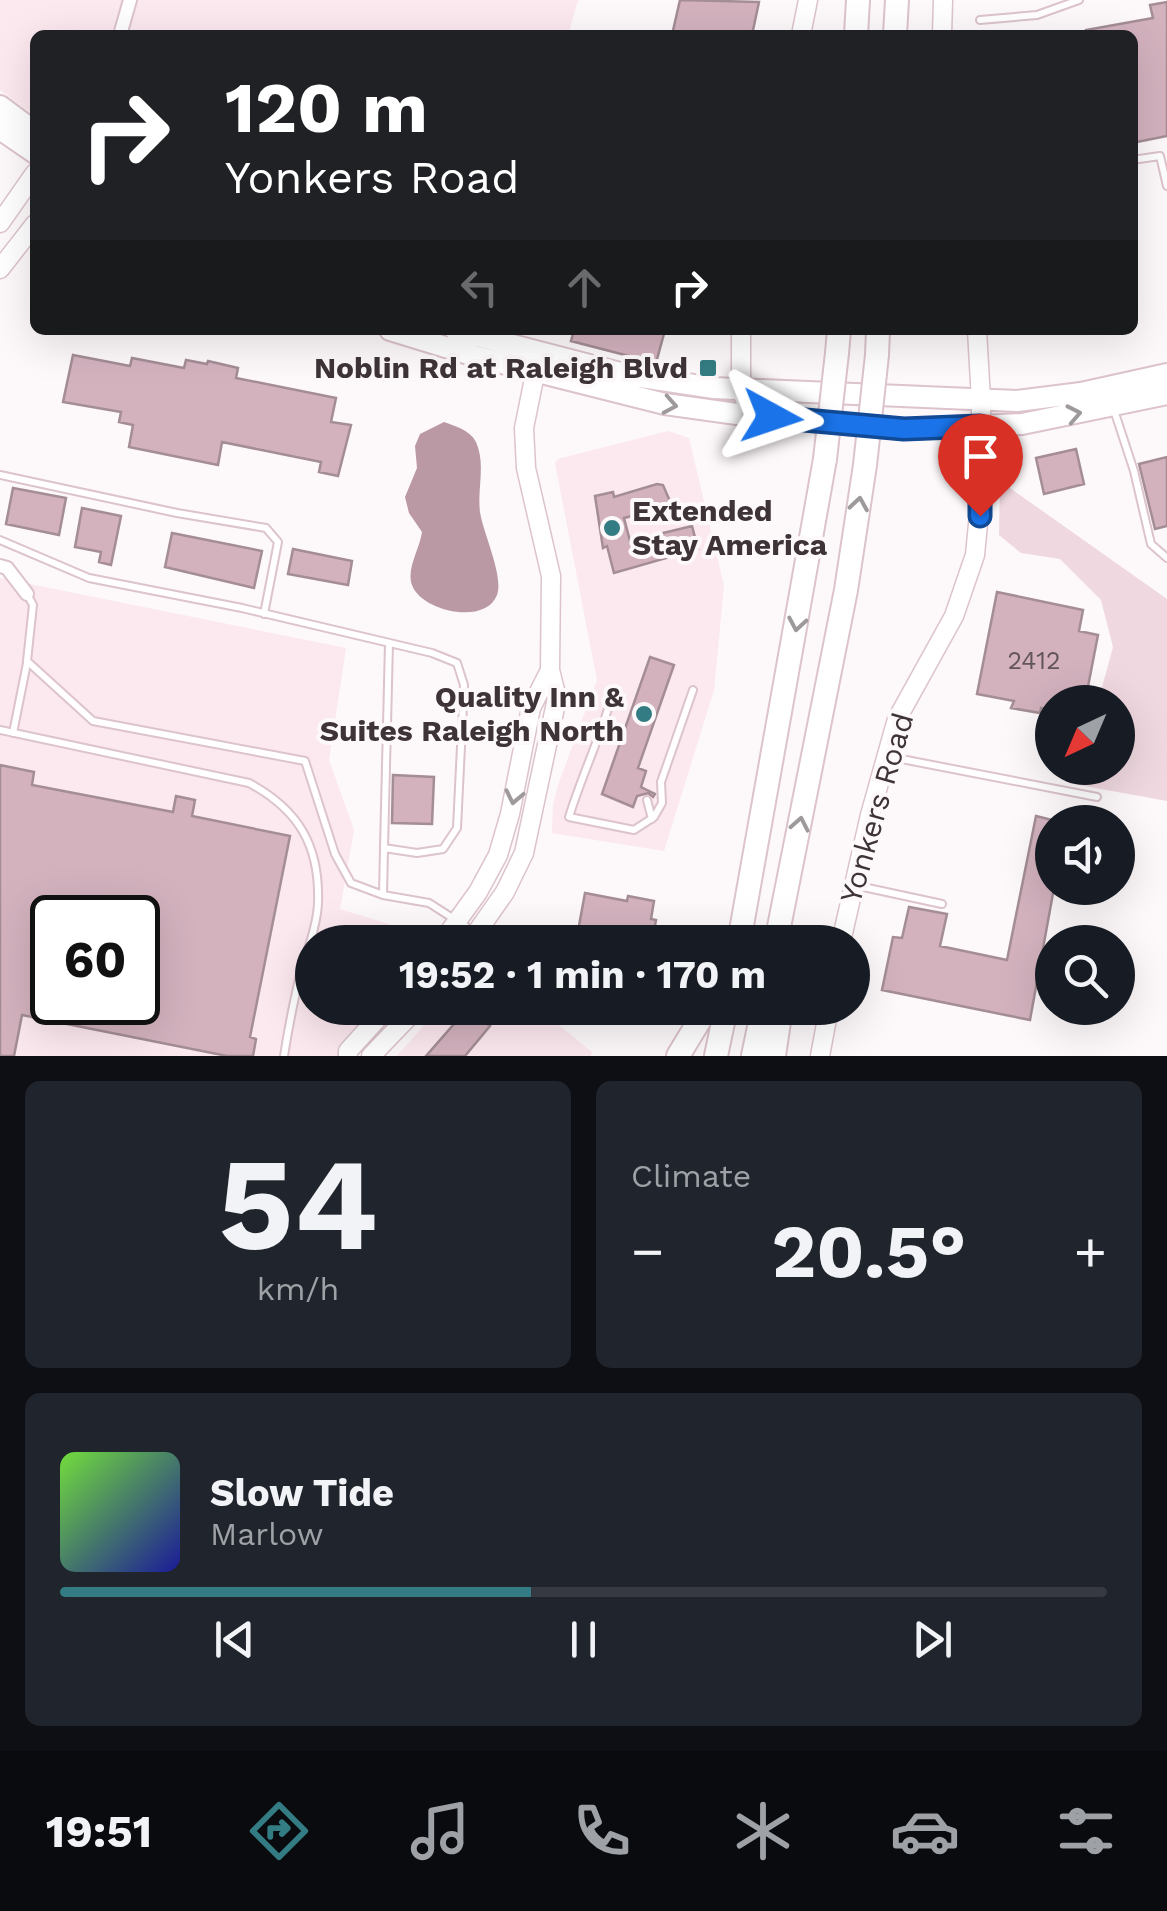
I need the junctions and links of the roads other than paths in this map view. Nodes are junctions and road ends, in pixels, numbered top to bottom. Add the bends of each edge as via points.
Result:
1 (130, 0) edge
2 (808, 0) edge
3 (858, 0) edge
4 (897, 0) edge
5 (942, 0) edge
6 (1079, 0) edge
7 (980, 20) dead end
8 (121, 30) edge
9 (802, 30) edge
10 (856, 30) edge
11 (895, 30) edge
12 (942, 30) edge
13 (0, 106) edge
14 (30, 128) edge
15 (0, 129) edge
16 (30, 150) edge
17 (1138, 159) edge
18 (30, 180) edge
19 (1167, 186) edge
20 (0, 223) edge
21 (30, 231) edge
22 (0, 270) edge
23 (413, 335) edge
24 (467, 335) edge
25 (741, 335) edge
26 (878, 335) edge
27 (977, 335) edge
28 (838, 341) edge
29 (537, 362) junction
30 (1167, 374) edge
31 (741, 389) junction
32 (1167, 394) edge
33 (981, 400) junction
34 (1112, 406) junction
35 (751, 416) junction
36 (980, 426) junction
37 (0, 475) edge
38 (0, 540) edge
39 (1167, 558) edge
40 (0, 566) edge
41 (27, 594) joint
42 (264, 614) junction
43 (389, 644) junction
44 (27, 662) junction
45 (550, 670) junction
46 (692, 690) dead end
47 (612, 696) dead end
48 (0, 730) edge
49 (13, 733) junction
50 (885, 756) junction
51 (661, 782) junction
52 (651, 791) dead end
53 (1097, 797) dead end
54 (647, 800) dead end
55 (652, 819) junction
56 (384, 848) junction
57 (853, 885) junction
58 (750, 888) junction
59 (383, 896) junction
60 (942, 904) dead end
61 (459, 920) junction
62 (455, 925) edge
63 (463, 925) edge
64 (483, 925) edge
65 (737, 925) edge
66 (742, 925) edge
67 (783, 925) edge
68 (845, 925) edge
69 (372, 1025) edge
70 (401, 1025) edge
71 (697, 1025) edge
72 (722, 1025) edge
73 (759, 1025) edge
74 (779, 1025) edge
75 (826, 1025) edge
76 (284, 1056) edge
77 (348, 1056) edge
78 (372, 1056) edge
79 (678, 1056) edge
80 (716, 1056) edge
81 (753, 1056) edge
82 (774, 1056) edge
83 (820, 1056) edge

1 - 8 street
2 - 9 street
3 - 10 highway
4 - 11 highway
5 - 12 street
6 - 7 lane via 1037,14
13 - 14 main road
15 - 16 main road
17 - 19 lane via 1160,156
18 - 20 street
21 - 22 street
23 - 29 main road
24 - 29 main road
25 - 31 street
67 -> 26 highway, bridge via 842,608
27 - 33 street, Yonkers Road
28 -> 58 highway, bridge via 825,459
29 - 31 main road
29 -> 35 main road via 665,404
29 - 45 street via 525,455 551,576
30 - 33 main road via 1039,400
31 - 33 main road
31 - 35 street
32 - 34 main road
33 - 36 street, Yonkers Road
36 -> 34 main road
34 - 39 lane via 1152,544
35 - 36 main road via 904,429
36 - 50 street, Yonkers Road via 978,538 968,580
37 - 42 lane via 266,528 278,542
38 - 42 lane via 89,578
40 - 41 street
41 - 44 lane
42 - 43 lane
43 - 56 lane
43 - 56 lane via 457,662 464,685 458,828 443,849
44 - 49 lane
44 - 59 lane via 93,721 305,761 334,854 351,883
45 -> 61 street via 532,708 506,835
45 - 64 street via 557,698 530,832
46 - 51 lane
47 - 55 lane via 569,816 634,830
48 - 49 lane
49 - 76 lane via 249,783 276,797 302,828 314,860 318,906
50 - 53 lane
50 - 57 street, Yonkers Road
51 - 52 lane
51 - 55 lane via 662,803
54 - 55 lane
56 - 59 lane
57 - 60 lane
57 - 68 street, Yonkers Road
58 - 65 highway
58 - 66 highway
59 - 61 lane via 428,903
61 - 62 street
61 - 63 lane
69 - 77 street
70 - 78 street
71 - 79 highway
72 - 80 highway
73 - 81 highway
74 - 82 highway
75 - 83 street

